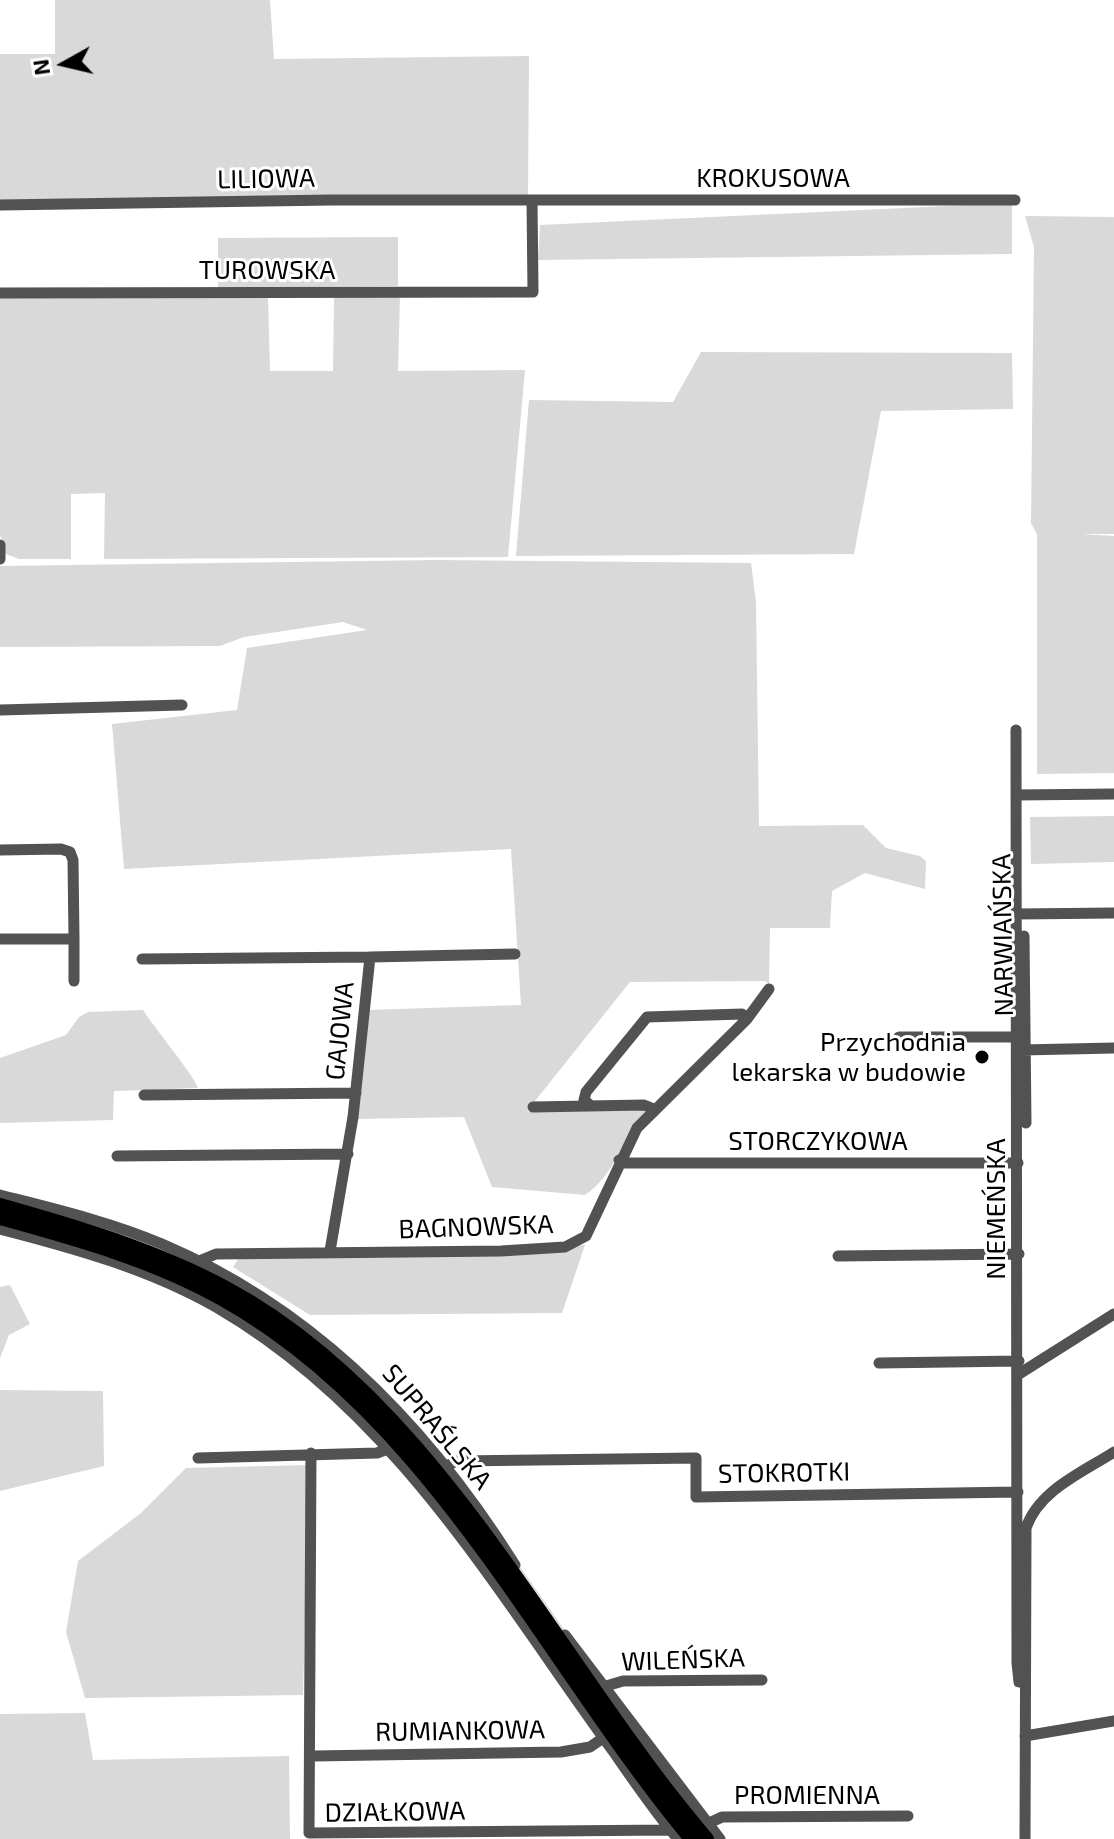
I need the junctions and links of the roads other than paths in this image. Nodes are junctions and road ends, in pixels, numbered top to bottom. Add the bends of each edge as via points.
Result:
1 (1015, 200) dead end
2 (532, 201) junction
3 (0, 205) edge
4 (0, 293) edge
5 (0, 545) edge
6 (1, 559) edge
7 (182, 705) dead end
8 (0, 710) edge
9 (1016, 730) dead end
10 (1114, 794) edge
11 (1020, 795) junction
12 (0, 850) edge
13 (1114, 913) edge
14 (1020, 914) junction
15 (0, 939) edge
16 (74, 939) junction
17 (515, 954) dead end
18 (370, 957) junction
19 (142, 959) dead end
20 (74, 981) dead end
21 (769, 989) dead end
22 (747, 1019) junction
23 (899, 1037) dead end
24 (1017, 1037) junction
25 (1114, 1048) edge
26 (1021, 1050) junction
27 (356, 1093) junction
28 (144, 1095) dead end
29 (591, 1106) junction
30 (533, 1107) dead end
31 (654, 1109) junction
32 (1026, 1123) dead end
33 (348, 1154) junction
34 (117, 1156) dead end
35 (619, 1160) junction
36 (1018, 1163) junction
37 (0, 1195) edge
38 (0, 1205) edge
39 (0, 1218) edge
40 (0, 1229) edge
41 (330, 1251) junction
42 (1019, 1254) junction
43 (838, 1256) dead end
44 (199, 1261) junction
45 (1114, 1314) edge
46 (1019, 1361) junction
47 (879, 1363) dead end
48 (1019, 1374) junction
49 (390, 1448) junction
50 (1114, 1452) edge
51 (311, 1453) junction
52 (198, 1458) dead end
53 (446, 1466) junction
54 (1018, 1492) junction
55 (762, 1680) dead end
56 (1025, 1682) junction
57 (606, 1686) junction
58 (1114, 1721) edge
59 (1025, 1736) junction
60 (603, 1738) junction
61 (314, 1756) dead end
62 (908, 1816) dead end
63 (707, 1832) edge
64 (674, 1835) edge
65 (691, 1839) edge
66 (720, 1839) edge
67 (1025, 1839) edge

1 - 2 street, KROKUSOWA
2 - 3 street, LILIOWA
2 - 4 street, TUROWSKA via 533,292
5 - 6 street
7 - 8 street
9 - 11 street, NIEMEŃSKA
10 - 11 street
11 - 14 street, NIEMEŃSKA
12 - 16 street via 70,852
13 - 14 street
14 - 24 street, NIEMEŃSKA
14 - 26 street, NARWIAŃSKA
15 - 16 street
16 - 20 street
17 - 18 street, GAJOWA
18 - 19 street
18 - 27 street, GAJOWA
21 - 22 street, BAGNOWSKA
22 - 29 street via 742,1014 647,1017 586,1092 584,1100
22 - 31 street, BAGNOWSKA
23 - 24 street
24 - 26 street, NIEMEŃSKA
25 - 26 street
26 - 32 street, NARWIAŃSKA
26 - 36 street, NIEMEŃSKA
27 - 28 street
27 - 33 street, GAJOWA
29 - 30 street
29 - 31 street
31 - 35 street, BAGNOWSKA
33 - 34 street
33 - 41 street, GAJOWA
35 - 36 street, STORCZYKOWA
35 - 41 street, BAGNOWSKA via 586,1236 565,1247
36 - 42 street, NIEMEŃSKA
37 - 44 street, SUPRAŚLSKA via 105,1223
38 - 63 main road via 101,1233 177,1263 272,1316 353,1380 439,1475 656,1776
39 - 65 main road via 99,1245 221,1298 345,1389 430,1482
40 - 49 street, SUPRAŚLSKA via 95,1254 215,1306 310,1372
41 - 44 street, BAGNOWSKA via 216,1254
42 - 43 street
42 - 46 street, NIEMEŃSKA
44 - 53 street, SUPRAŚLSKA via 320,1338 386,1396
45 - 48 street
46 - 47 street
46 - 48 street, NIEMEŃSKA
48 - 54 street, NIEMEŃSKA
49 - 51 street via 377,1453
49 - 60 street, SUPRAŚLSKA
50 - 56 street, NIEMEŃSKA via 1046,1497 1029,1520 1024,1548
51 - 52 street
51 - 64 street, DZIAŁKOWA via 309,1833
53 - 54 street, STOKROTKI via 457,1461 696,1458 696,1497
53 - 57 street, SUPRAŚLSKA
54 - 56 street, NIEMEŃSKA via 1017,1663 1019,1682
55 - 57 street, WILEŃSKA via 623,1681
56 - 59 street, NIEMEŃSKA
57 - 63 street, SUPRAŚLSKA
58 - 59 street
59 - 67 street, NIEMEŃSKA
60 - 61 street, RUMIANKOWA via 590,1747 561,1752
60 - 64 street, SUPRAŚLSKA
62 - 63 street, PROMIENNA via 722,1817
63 - 66 street, SUPRAŚLSKA

